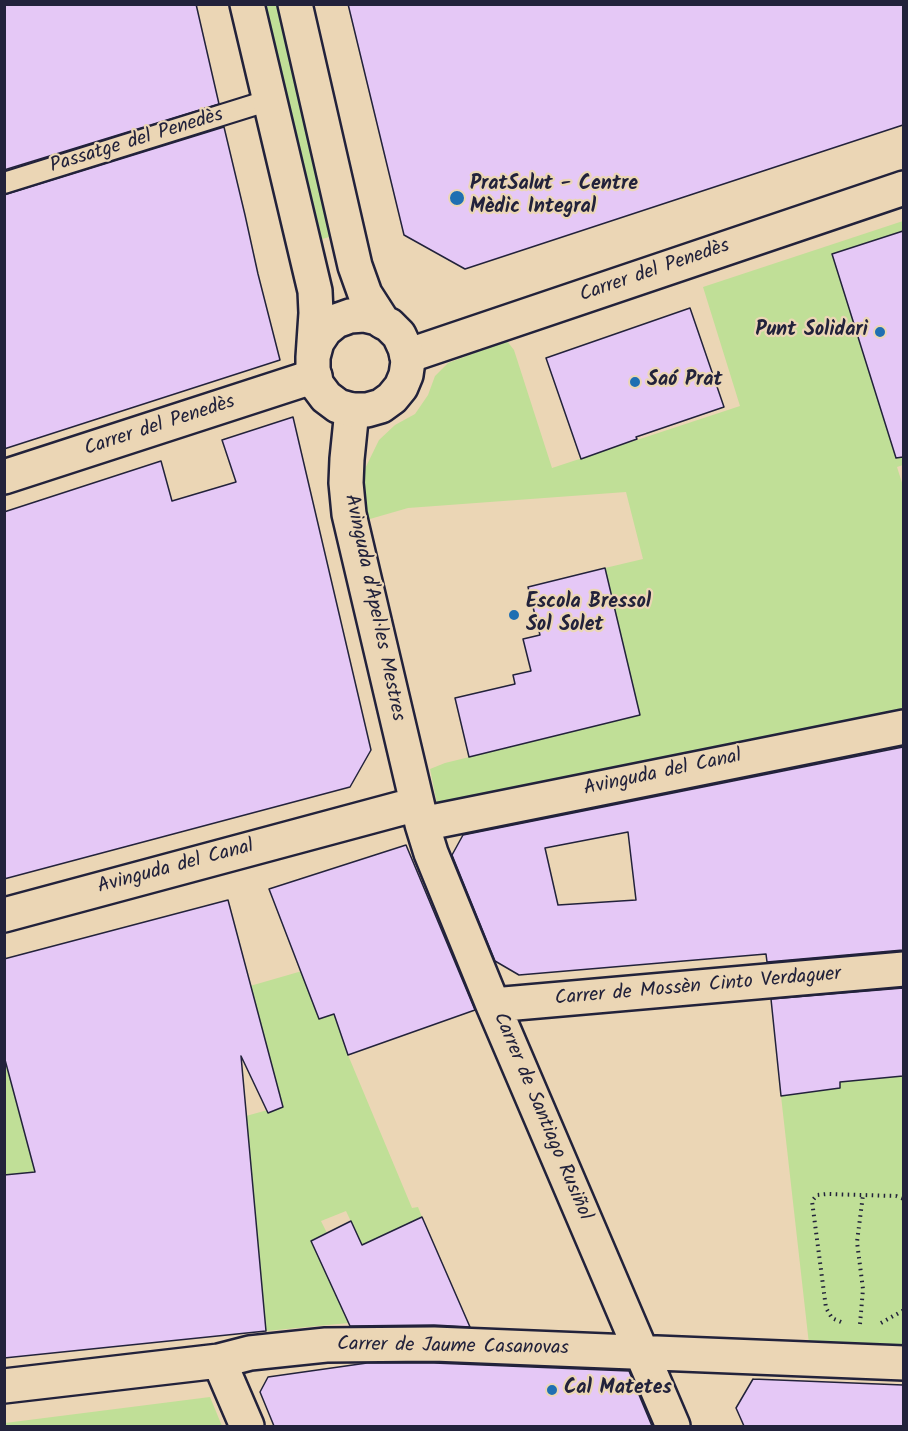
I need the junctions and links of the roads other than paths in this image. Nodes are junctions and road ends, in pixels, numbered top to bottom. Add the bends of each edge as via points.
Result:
1 (247, 4) edge
2 (295, 4) edge
3 (270, 100) junction
4 (4, 183) edge
5 (903, 188) edge
6 (383, 322) junction
7 (407, 356) junction
8 (314, 366) junction
9 (352, 410) junction
10 (4, 477) edge
11 (903, 727) edge
12 (419, 814) junction
13 (4, 915) edge
14 (903, 969) edge
15 (493, 1005) junction
16 (642, 1353) junction
17 (219, 1361) junction
18 (903, 1363) edge
19 (4, 1386) edge
20 (247, 1426) edge
21 (673, 1426) edge

1 - 3 street
2 - 6 street via 356,266 365,294
3 - 4 lane, Passatge del Penedès
3 - 8 street via 315,291
5 - 7 street, Carrer del Penedès
6 - 7 street via 399,335
6 - 8 street via 364,315 336,321 317,342
7 - 9 street via 406,375 392,398 381,406
8 - 9 street via 317,385 326,397
8 - 10 street, Carrer del Penedès
9 - 12 street, Avinguda d'Apel·les Mestres via 346,483 350,514
11 - 12 street, Avinguda del Canal
12 - 13 street, Avinguda del Canal
12 - 15 street, Carrer de Santiago Rusiñol
14 - 15 street, Carrer de Mossèn Cinto Verdaguer
15 - 16 street, Carrer de Santiago Rusiñol
16 - 17 street, Carrer de Jaume Casanovas via 434,1344 326,1345 250,1353
16 - 18 street, Carrer de Jaume Casanovas
16 - 21 street, Carrer de Santiago Rusiñol
17 - 19 street, Carrer de Jaume Casanovas
17 - 20 street

